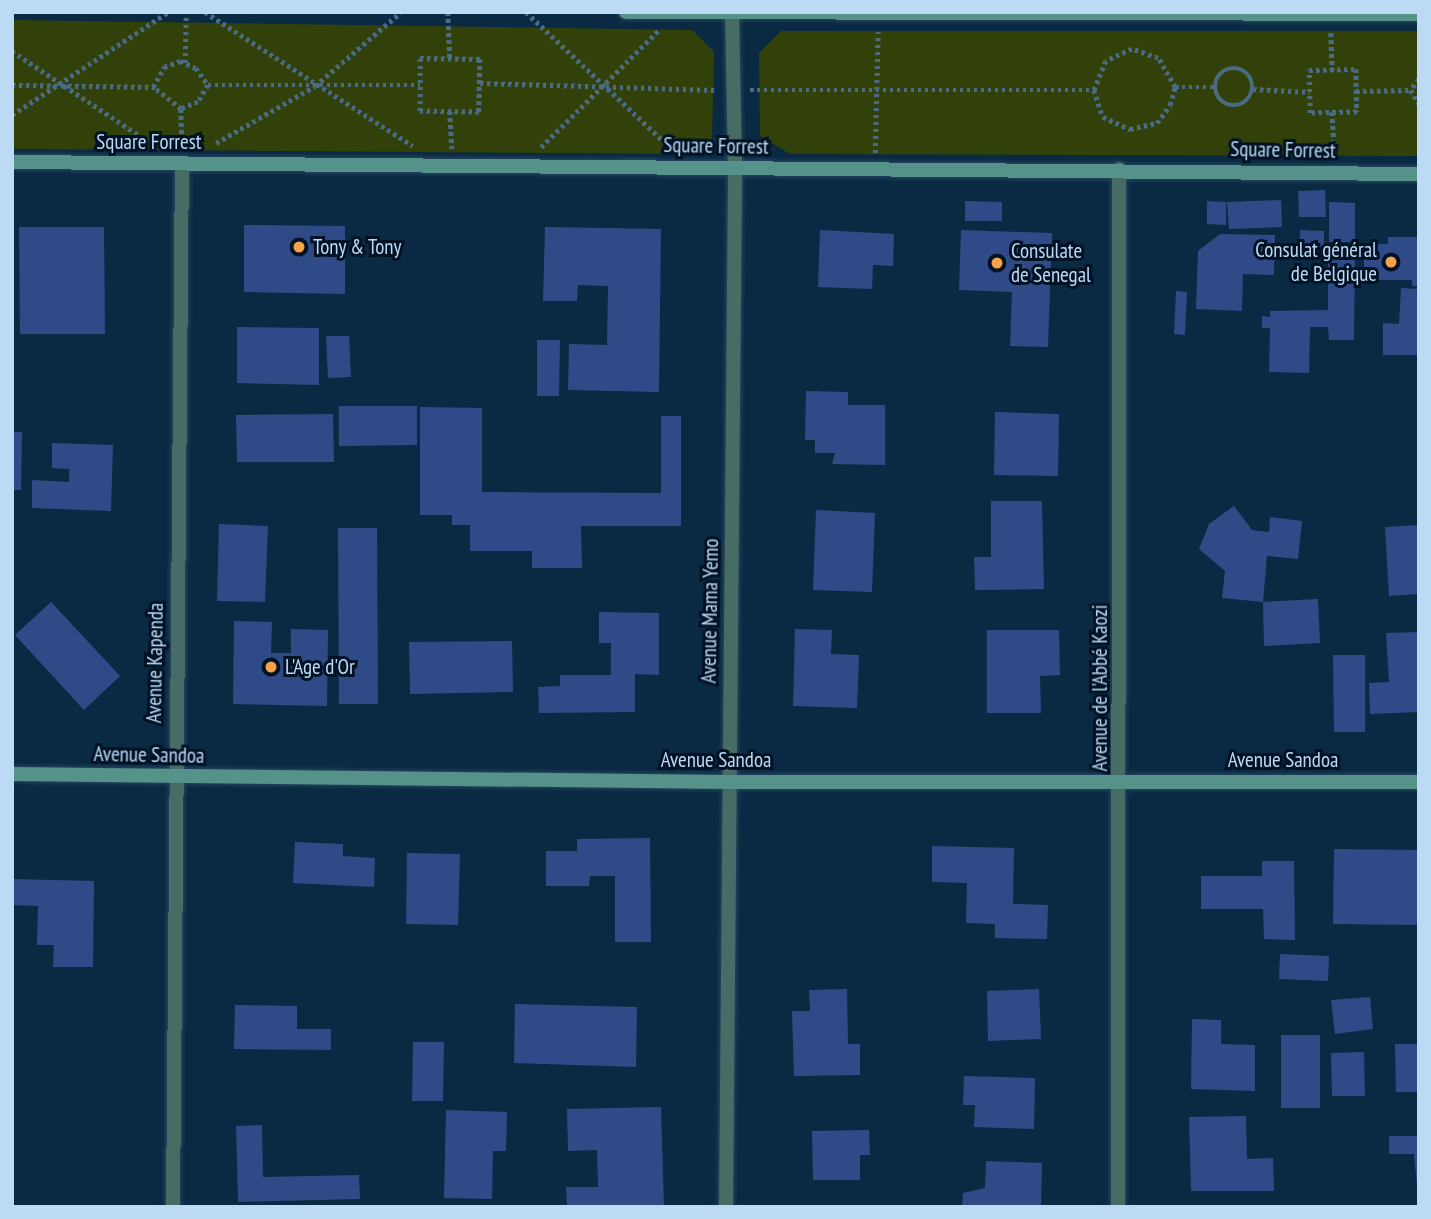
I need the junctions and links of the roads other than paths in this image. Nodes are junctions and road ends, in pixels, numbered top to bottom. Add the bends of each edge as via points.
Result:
1 (626, 12) edge
2 (675, 13) edge
3 (732, 15) junction
4 (1419, 15) edge
5 (12, 162) edge
6 (182, 163) junction
7 (735, 168) junction
8 (1119, 169) junction
9 (1419, 174) edge
10 (12, 774) edge
11 (175, 776) junction
12 (1122, 779) junction
13 (729, 782) junction
14 (1419, 782) edge
15 (173, 1207) edge
16 (726, 1207) edge
17 (1118, 1207) edge

1 - 2 street
2 - 3 street
3 - 4 street
3 - 7 street, Avenue Mama Yemo
5 - 6 street, Square Forrest
6 - 7 street, Square Forrest
6 - 11 street, Avenue Kapenda
7 - 8 street, Square Forrest
7 - 13 street, Avenue Mama Yemo
8 - 9 street, Square Forrest
8 - 12 street, Avenue de l'Abbé Kaozi
10 - 11 street, Avenue Sandoa
11 - 13 street, Avenue Sandoa
11 - 15 street, Avenue Kapenda
12 - 13 street, Avenue Sandoa
12 - 14 street, Avenue Sandoa
12 - 17 street, Avenue de l'Abbé Kaozi
13 - 16 street, Avenue Mama Yemo

